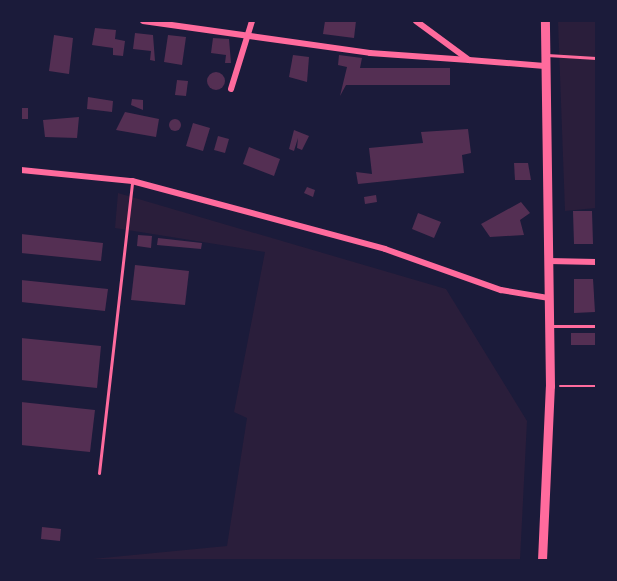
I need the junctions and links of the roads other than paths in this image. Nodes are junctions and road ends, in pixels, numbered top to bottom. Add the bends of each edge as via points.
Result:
1 (143, 21) edge
2 (252, 21) edge
3 (416, 21) edge
4 (545, 21) edge
5 (247, 35) junction
6 (545, 55) junction
7 (596, 58) edge
8 (469, 60) junction
9 (545, 66) junction
10 (231, 89) dead end
11 (21, 170) edge
12 (132, 181) junction
13 (549, 261) junction
14 (596, 262) edge
15 (549, 298) junction
16 (549, 326) junction
17 (596, 326) edge
18 (99, 473) dead end
19 (542, 560) edge

1 - 5 street
2 - 5 street
3 - 8 street
4 - 6 main road
5 - 8 street via 370,53
5 - 10 street
6 - 7 lane
6 - 9 main road
8 - 9 street
9 - 13 main road
11 - 12 street
12 - 15 street via 386,249 501,290
12 - 18 lane
13 - 14 street
13 - 15 main road
15 - 16 main road
16 - 17 lane
16 - 19 main road

